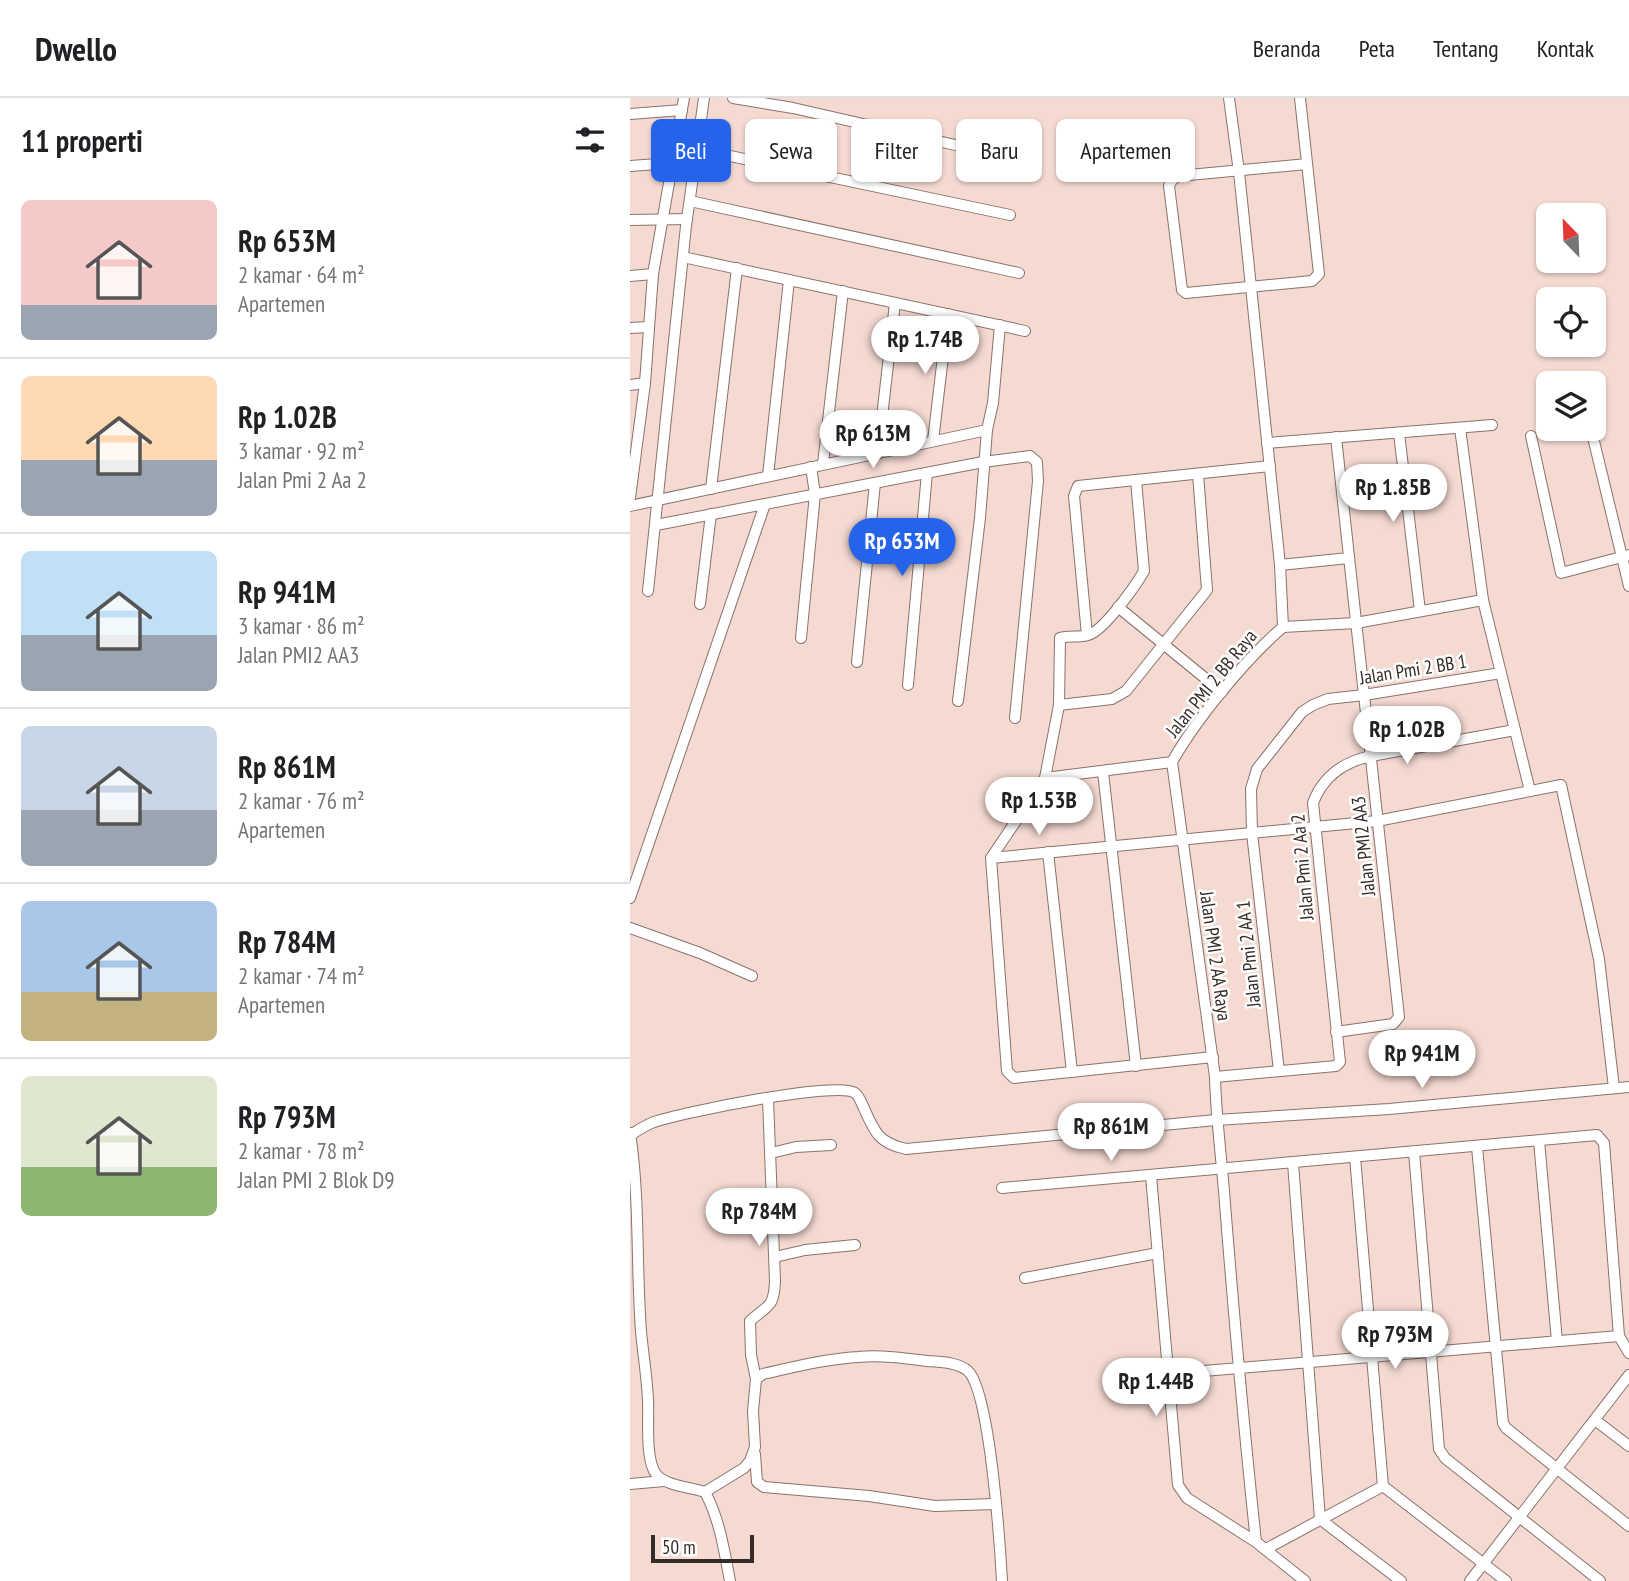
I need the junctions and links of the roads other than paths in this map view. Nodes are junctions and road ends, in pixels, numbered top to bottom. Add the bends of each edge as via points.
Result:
1 (704, 98) edge
2 (733, 98) edge
3 (1229, 98) edge
4 (1300, 98) edge
5 (794, 103) edge
6 (683, 104) edge
7 (630, 114) edge
8 (701, 119) edge
9 (956, 144) edge
10 (731, 156) edge
11 (651, 164) edge
12 (1307, 164) junction
13 (630, 166) edge
14 (1239, 172) junction
15 (668, 182) edge
16 (693, 182) edge
17 (690, 201) junction
18 (1010, 215) dead end
19 (661, 219) junction
20 (687, 219) junction
21 (630, 220) edge
22 (683, 257) junction
23 (737, 268) junction
24 (1019, 273) dead end
25 (653, 274) junction
26 (630, 276) edge
27 (789, 280) junction
28 (1251, 286) junction
29 (843, 291) junction
30 (895, 303) junction
31 (948, 314) junction
32 (1000, 326) junction
33 (649, 327) junction
34 (630, 328) edge
35 (1025, 331) dead end
36 (645, 383) junction
37 (630, 385) edge
38 (1492, 425) dead end
39 (1460, 428) junction
40 (987, 430) junction
41 (1399, 433) junction
42 (1531, 436) dead end
43 (1336, 437) junction
44 (933, 441) junction
45 (1594, 441) edge
46 (1267, 443) junction
47 (878, 452) junction
48 (983, 462) junction
49 (823, 464) junction
50 (1270, 466) junction
51 (811, 467) junction
52 (928, 473) junction
53 (1198, 474) junction
54 (768, 477) junction
55 (1136, 480) junction
56 (875, 483) junction
57 (711, 489) junction
58 (815, 494) junction
59 (630, 498) edge
60 (659, 500) junction
61 (765, 504) junction
62 (630, 506) edge
63 (711, 514) junction
64 (656, 525) junction
65 (1626, 556) edge
66 (1349, 558) junction
67 (1280, 565) junction
68 (1629, 586) edge
69 (648, 591) dead end
70 (1483, 600) junction
71 (700, 604) dead end
72 (1118, 607) junction
73 (1420, 611) junction
74 (1356, 623) junction
75 (1283, 627) junction
76 (1087, 635) junction
77 (802, 638) dead end
78 (1164, 646) junction
79 (857, 662) dead end
80 (1501, 673) junction
81 (908, 685) dead end
82 (1222, 692) junction
83 (1364, 695) junction
84 (958, 701) dead end
85 (1059, 705) junction
86 (1015, 718) dead end
87 (1515, 730) junction
88 (1371, 756) junction
89 (1172, 762) junction
90 (1103, 772) junction
91 (1045, 778) junction
92 (1530, 791) junction
93 (1377, 821) junction
94 (1314, 827) junction
95 (1252, 833) junction
96 (1182, 841) junction
97 (1111, 846) junction
98 (1048, 852) junction
99 (991, 858) junction
100 (630, 898) edge
101 (630, 928) edge
102 (752, 976) dead end
103 (1336, 1032) junction
104 (1213, 1057) junction
105 (1136, 1066) junction
106 (1279, 1071) junction
107 (1072, 1072) junction
108 (1215, 1077) junction
109 (1629, 1087) edge
110 (1614, 1088) junction
111 (768, 1099) junction
112 (1216, 1121) junction
113 (630, 1134) edge
114 (1539, 1141) junction
115 (831, 1144) dead end
116 (1477, 1147) junction
117 (1414, 1152) junction
118 (771, 1153) junction
119 (1355, 1157) junction
120 (1293, 1163) junction
121 (1223, 1168) junction
122 (1151, 1176) junction
123 (1002, 1188) dead end
124 (855, 1245) dead end
125 (1158, 1253) junction
126 (775, 1257) junction
127 (1024, 1278) dead end
128 (636, 1330) edge
129 (1619, 1336) junction
130 (1556, 1341) junction
131 (1496, 1346) junction
132 (1431, 1352) junction
133 (1629, 1353) edge
134 (1370, 1357) junction
135 (1308, 1362) junction
136 (1238, 1369) junction
137 (1168, 1374) junction
138 (1629, 1375) edge
139 (756, 1379) junction
140 (1595, 1420) junction
141 (1629, 1446) edge
142 (755, 1447) junction
143 (1558, 1468) junction
144 (664, 1481) junction
145 (630, 1484) edge
146 (1383, 1486) junction
147 (705, 1492) junction
148 (995, 1504) junction
149 (1519, 1518) junction
150 (1320, 1519) junction
151 (1629, 1527) edge
152 (1256, 1542) junction
153 (1266, 1549) junction
154 (1483, 1564) junction
155 (730, 1581) edge
156 (1002, 1581) edge
157 (1305, 1581) edge
158 (1401, 1581) edge
159 (1470, 1581) edge
160 (1506, 1581) edge
161 (1600, 1581) edge

1 - 8 street
2 - 5 street
3 - 14 street
4 - 12 street
5 - 9 street
6 - 7 street
10 - 18 street
11 - 13 street
12 - 14 street
12 - 28 street via 1320,274 1312,281
14 - 28 street
14 - 28 street via 1178,176 1170,186 1182,290
15 - 19 street
16 - 17 street
17 - 20 street
17 - 24 street
19 - 20 street
19 - 21 street
19 - 25 street
20 - 22 street
22 - 23 street
22 - 60 street
23 - 27 street
23 - 57 street
25 - 26 street
25 - 33 street
27 - 29 street
27 - 54 street
28 - 46 street
29 - 30 street
29 - 49 street
30 - 31 street
30 - 47 street
31 - 32 street
31 - 44 street
32 - 35 street
32 - 40 street
33 - 34 street
33 - 36 street
36 - 37 street
36 - 59 street
38 - 39 street
39 - 41 street
39 - 70 street
40 - 44 street
40 - 48 street
41 - 43 street
41 - 73 street
42 - 65 street via 1561,573
43 - 46 street
43 - 66 street, Jalan PMI2 AA3
44 - 47 street
45 - 65 street
46 - 50 street
47 - 49 street
48 - 52 street
48 - 84 street
48 - 86 street via 1030,456 1037,462
49 - 51 street
50 - 53 street
50 - 67 street
51 - 54 street
51 - 58 street
52 - 56 street
52 - 81 street
53 - 55 street
53 - 78 street via 1207,590
54 - 57 street
55 - 72 street via 1144,571
55 - 76 street via 1083,484 1075,490
56 - 58 street
56 - 79 street
57 - 60 street
58 - 61 street
58 - 77 street
60 - 62 street
60 - 64 street
61 - 63 street
61 - 100 street
63 - 64 street
63 - 71 street
64 - 69 street
65 - 68 street
66 - 67 street
66 - 74 street, Jalan PMI2 AA3
67 - 75 street
70 - 73 street, Jalan PMI 2 BB Raya
70 - 80 street
72 - 76 street via 1096,632
72 - 78 street
73 - 74 street, Jalan PMI 2 BB Raya
74 - 75 street, Jalan PMI 2 BB Raya
74 - 83 street, Jalan PMI2 AA3
75 - 82 street, Jalan PMI 2 BB Raya
76 - 85 street via 1060,638
78 - 82 street
78 - 85 street via 1120,696
80 - 83 street, Jalan Pmi 2 BB 1
80 - 87 street
82 - 89 street, Jalan PMI 2 BB Raya
83 - 88 street, Jalan PMI2 AA3
83 - 95 street, Jalan Pmi 2 BB 1 via 1328,699 1302,712 1257,769 1251,789
85 - 91 street
87 - 88 street, Jalan Pmi 2 Aa 2
87 - 92 street
88 - 93 street, Jalan PMI2 AA3
88 - 94 street, Jalan Pmi 2 Aa 2 via 1339,768 1316,794
89 - 90 street
89 - 96 street, Jalan PMI 2 BB Raya
90 - 91 street
90 - 97 street
91 - 99 street
92 - 93 street
92 - 110 street via 1560,785 1599,959
93 - 94 street
93 - 103 street, Jalan PMI2 AA3 via 1399,1017 1393,1024
94 - 95 street
94 - 103 street, Jalan Pmi 2 Aa 2
95 - 96 street
95 - 106 street, Jalan Pmi 2 AA 1
96 - 97 street
96 - 104 street, Jalan PMI 2 AA Raya
97 - 98 street
97 - 105 street
98 - 99 street
98 - 107 street
99 - 107 street via 1007,1071 1014,1078
101 - 102 street
103 - 106 street, Jalan Pmi 2 Aa 2 via 1341,1058 1336,1066
104 - 105 street
104 - 108 street, Jalan PMI 2 AA Raya
105 - 107 street
106 - 108 street
108 - 112 street, Jalan PMI 2 AA Raya
109 - 110 street
110 - 112 street
111 - 112 street via 852,1090 886,1143 906,1149
111 - 113 street via 652,1122
111 - 118 street
112 - 121 street, Jalan PMI 2 AA Raya
113 - 128 street via 638,1227
114 - 116 street
114 - 129 street via 1597,1135 1604,1143
114 - 130 street
115 - 118 street
116 - 117 street
116 - 131 street
117 - 119 street
117 - 132 street
118 - 126 street
119 - 120 street
119 - 134 street
120 - 121 street
120 - 135 street
121 - 122 street
121 - 136 street, Jalan PMI 2 AA Raya
122 - 123 street
122 - 125 street
124 - 126 street
125 - 127 street
125 - 137 street
126 - 139 street via 773,1301 750,1321
128 - 144 street via 648,1398 650,1457 655,1474
129 - 130 street
129 - 133 street
130 - 131 street
131 - 132 street
131 - 143 street via 1503,1423
132 - 134 street
132 - 149 street via 1439,1449
134 - 135 street
134 - 146 street
135 - 136 street
135 - 150 street
136 - 137 street
136 - 152 street, Jalan PMI 2 AA Raya
137 - 152 street via 1178,1485 1187,1498
138 - 140 street
139 - 142 street
139 - 148 street via 792,1367 859,1356 957,1364 967,1370 982,1400
140 - 141 street
140 - 143 street
142 - 147 street via 744,1468
142 - 148 street via 757,1482 764,1487 935,1506
143 - 149 street
143 - 151 street
144 - 145 street
144 - 147 street
146 - 150 street
146 - 154 street
147 - 155 street via 719,1524
148 - 156 street
149 - 154 street
149 - 161 street
150 - 153 street
150 - 158 street
152 - 153 street
153 - 157 street
154 - 159 street
154 - 160 street

